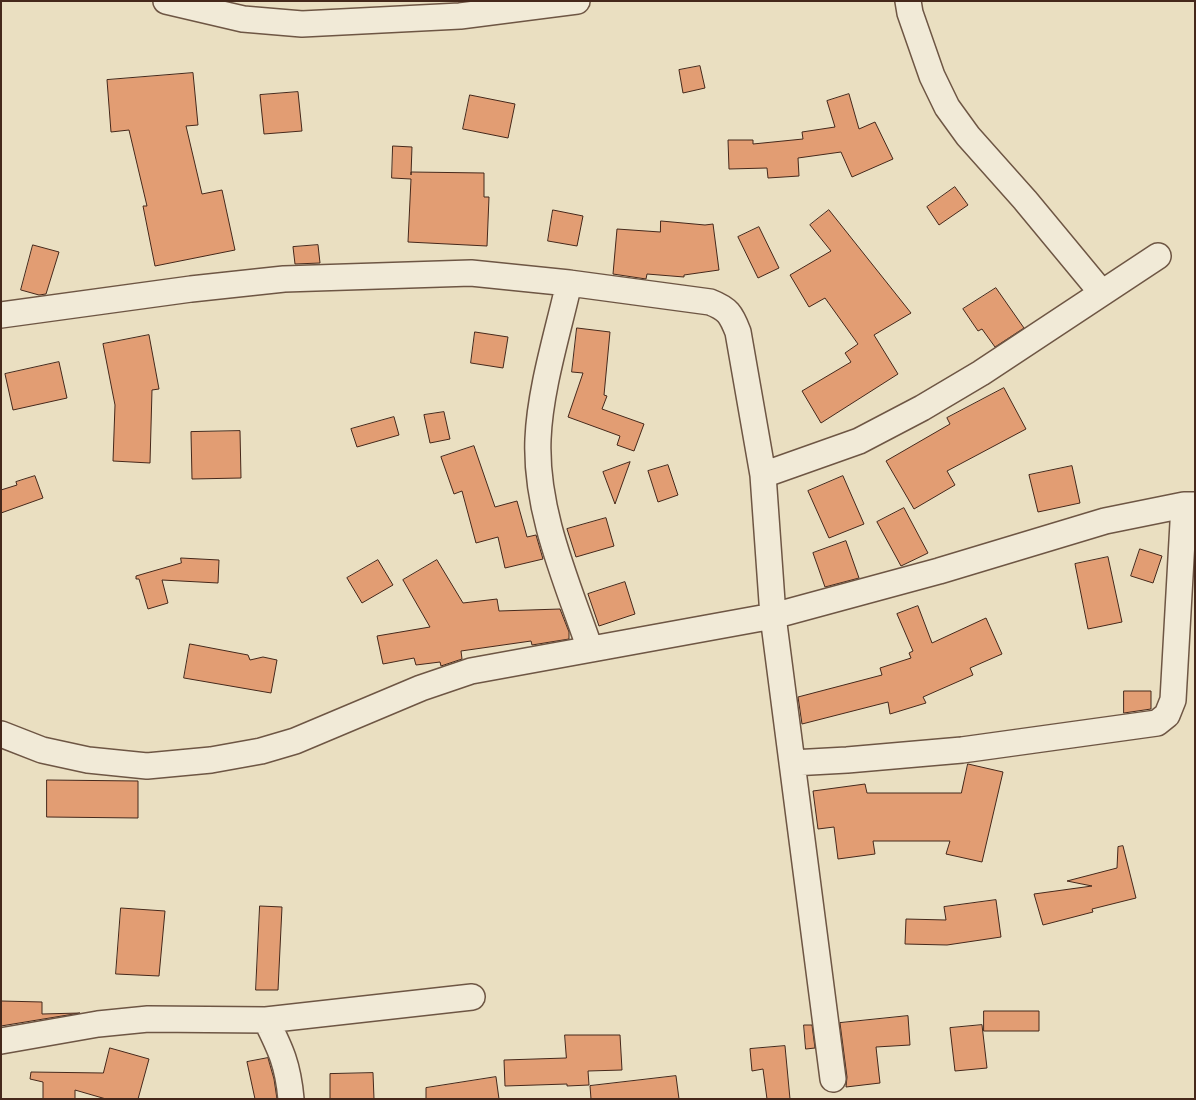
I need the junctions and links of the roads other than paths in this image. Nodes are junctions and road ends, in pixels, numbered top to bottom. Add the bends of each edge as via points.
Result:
1 (166, 1) edge
2 (577, 1) edge
3 (908, 1) edge
4 (1158, 256) dead end
5 (569, 282) junction
6 (1102, 293) junction
7 (1, 315) edge
8 (763, 475) junction
9 (1189, 505) edge
10 (773, 616) junction
11 (590, 649) junction
12 (1, 734) edge
13 (792, 763) junction
14 (472, 998) dead end
15 (266, 1020) junction
16 (1, 1041) edge
17 (833, 1079) dead end
18 (291, 1099) edge

1 - 2 street via 243,19 302,24 460,16
3 - 6 street via 932,76 947,108
4 - 6 street
5 - 7 street via 471,272 284,279
5 - 8 street via 710,302 723,307 732,317 738,332
5 - 11 street via 545,387 538,439 540,481 553,539
6 - 8 street via 914,413 859,442
8 - 10 street
9 - 10 street via 1105,521
9 - 13 street via 1173,700 1167,715 1156,723 962,750
10 - 11 street
10 - 13 street
11 - 12 street via 471,671 420,688 294,741 211,760 147,766 88,760 42,750
13 - 17 street
14 - 15 street
15 - 16 street via 148,1018
15 - 18 street via 282,1052

